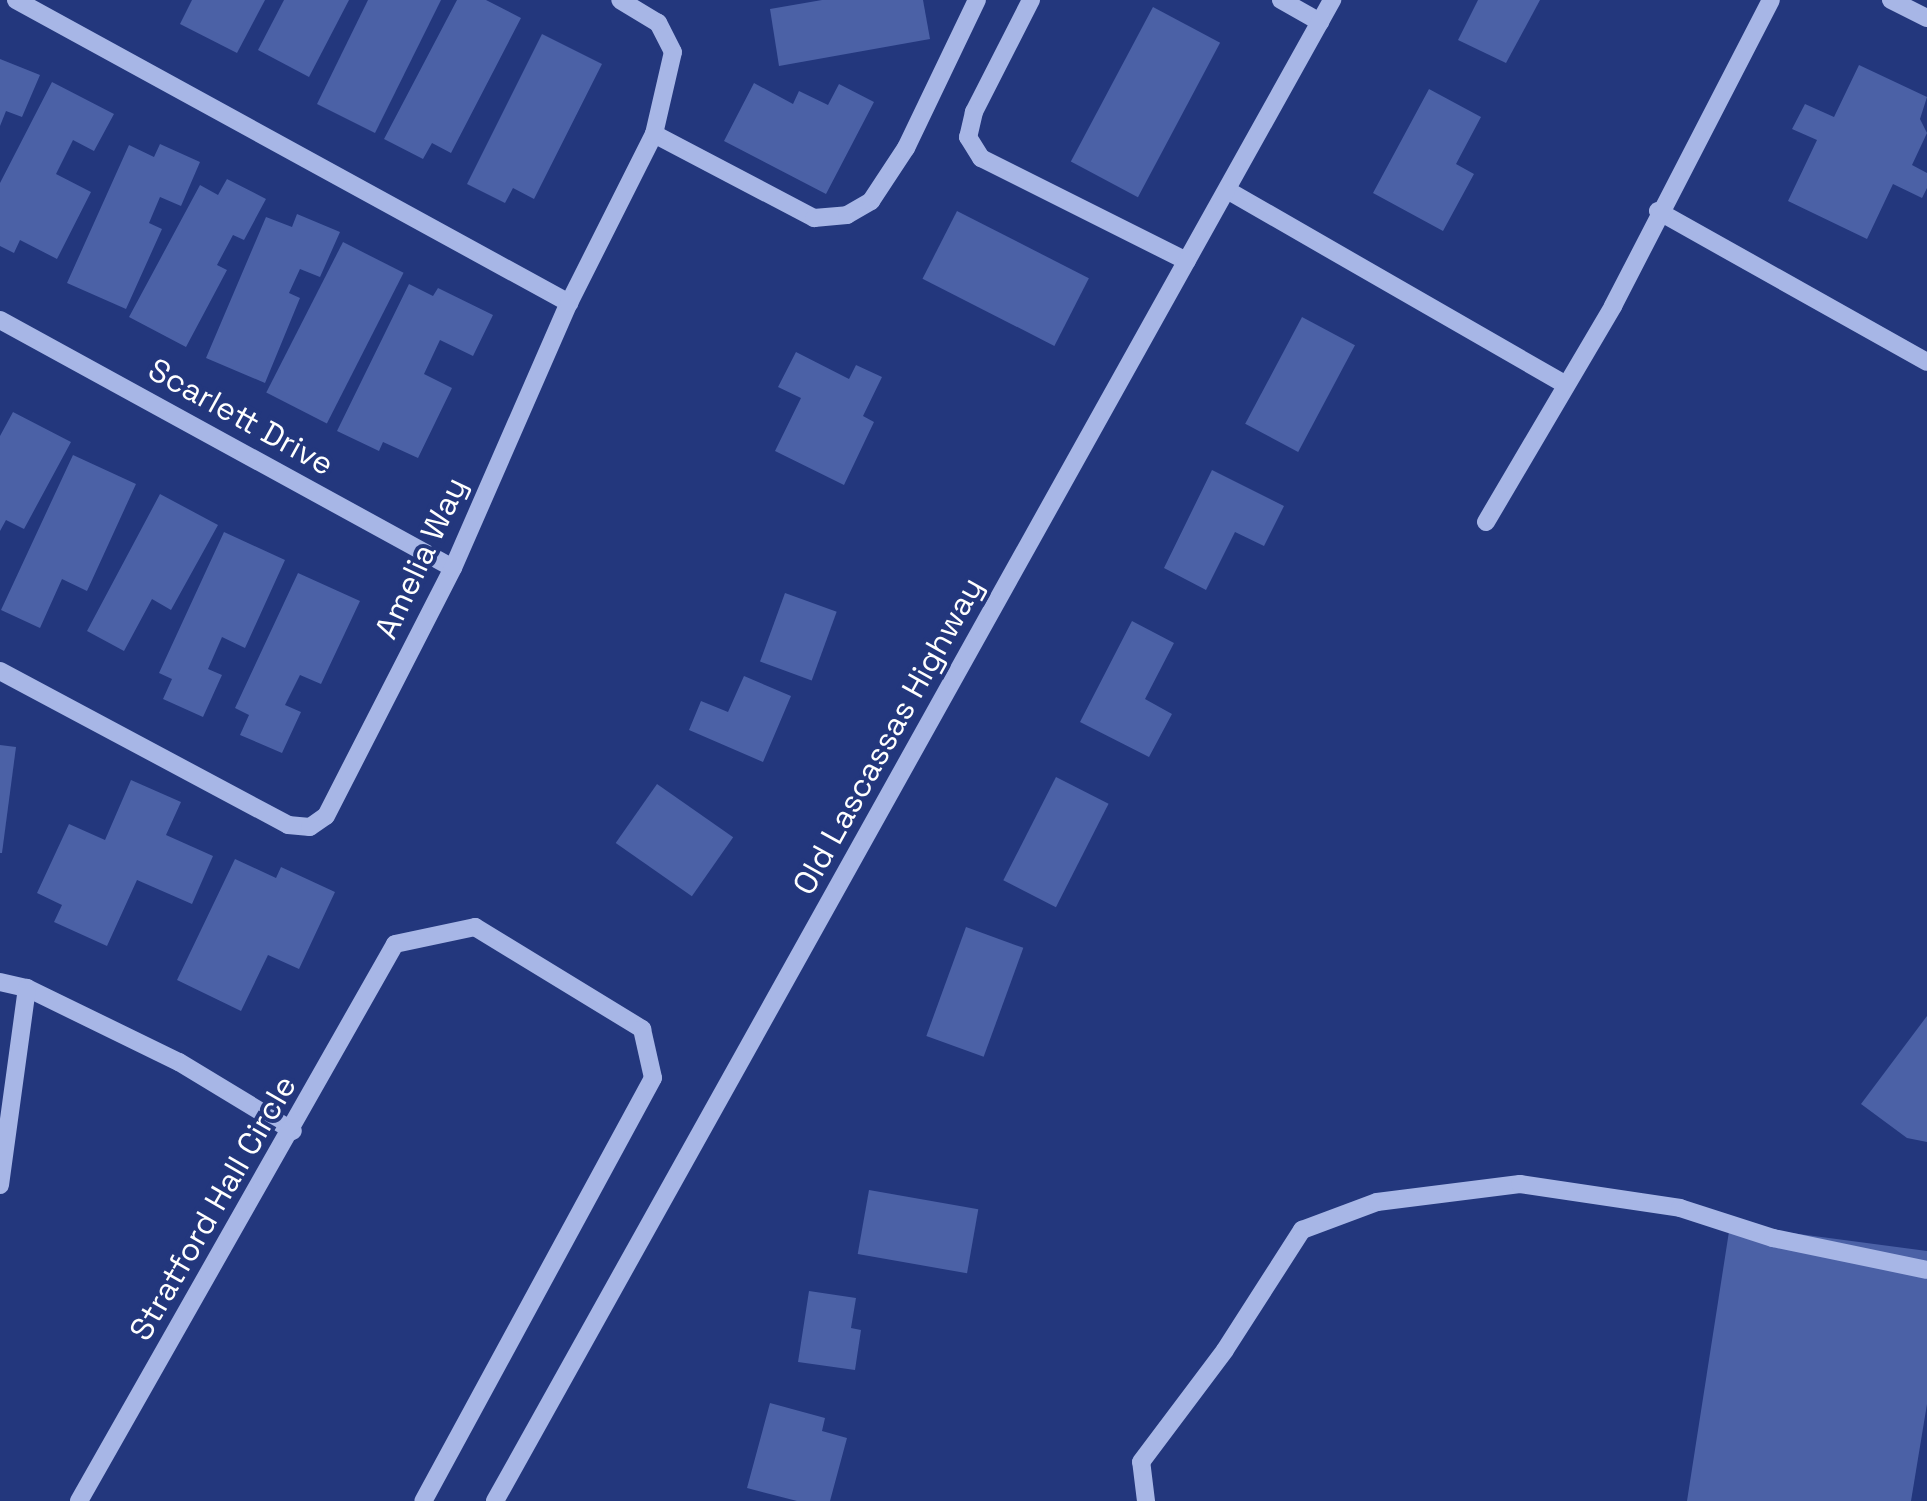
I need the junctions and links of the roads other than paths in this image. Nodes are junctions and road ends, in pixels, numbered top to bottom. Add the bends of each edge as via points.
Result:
1 (16, 0) edge
2 (620, 0) edge
3 (977, 0) edge
4 (1031, 0) edge
5 (1281, 0) edge
6 (1332, 0) edge
7 (1771, 0) edge
8 (1891, 0) edge
9 (1927, 18) edge
10 (1320, 22) junction
11 (654, 134) junction
12 (1227, 190) junction
13 (1658, 211) junction
14 (1186, 262) junction
15 (569, 303) junction
16 (0, 320) edge
17 (1927, 362) edge
18 (1566, 385) junction
19 (1486, 522) dead end
20 (453, 568) junction
21 (0, 670) edge
22 (0, 982) edge
23 (28, 988) junction
24 (293, 1131) junction
25 (0, 1185) edge
26 (1927, 1270) edge
27 (79, 1501) edge
28 (423, 1501) edge
29 (495, 1501) edge
30 (1146, 1501) edge

1 - 15 street
2 - 11 street, Amelia Way via 658,23 672,52 672,79
3 - 11 street via 906,148 870,201 847,215 814,218
4 - 14 street via 974,112 968,138 981,158
5 - 10 street
6 - 10 street, Old Lascassas Highway
7 - 13 street
8 - 9 street
10 - 12 street, Old Lascassas Highway
11 - 15 street, Amelia Way
12 - 14 street, Old Lascassas Highway
12 - 18 street
13 - 17 street
13 - 18 street
14 - 29 street, Old Lascassas Highway
15 - 20 street, Amelia Way
16 - 20 street, Scarlett Drive
18 - 19 street
20 - 21 street, Amelia Way via 326,816 310,826 288,825
22 - 23 street
23 - 24 street via 179,1062
23 - 25 street
24 - 27 street, Stratford Hall Circle
24 - 28 street, Stratford Hall Circle via 395,944 475,928 642,1029 653,1078
26 - 30 street via 1773,1238 1680,1208 1520,1184 1376,1202 1302,1230 1225,1350 1141,1462

